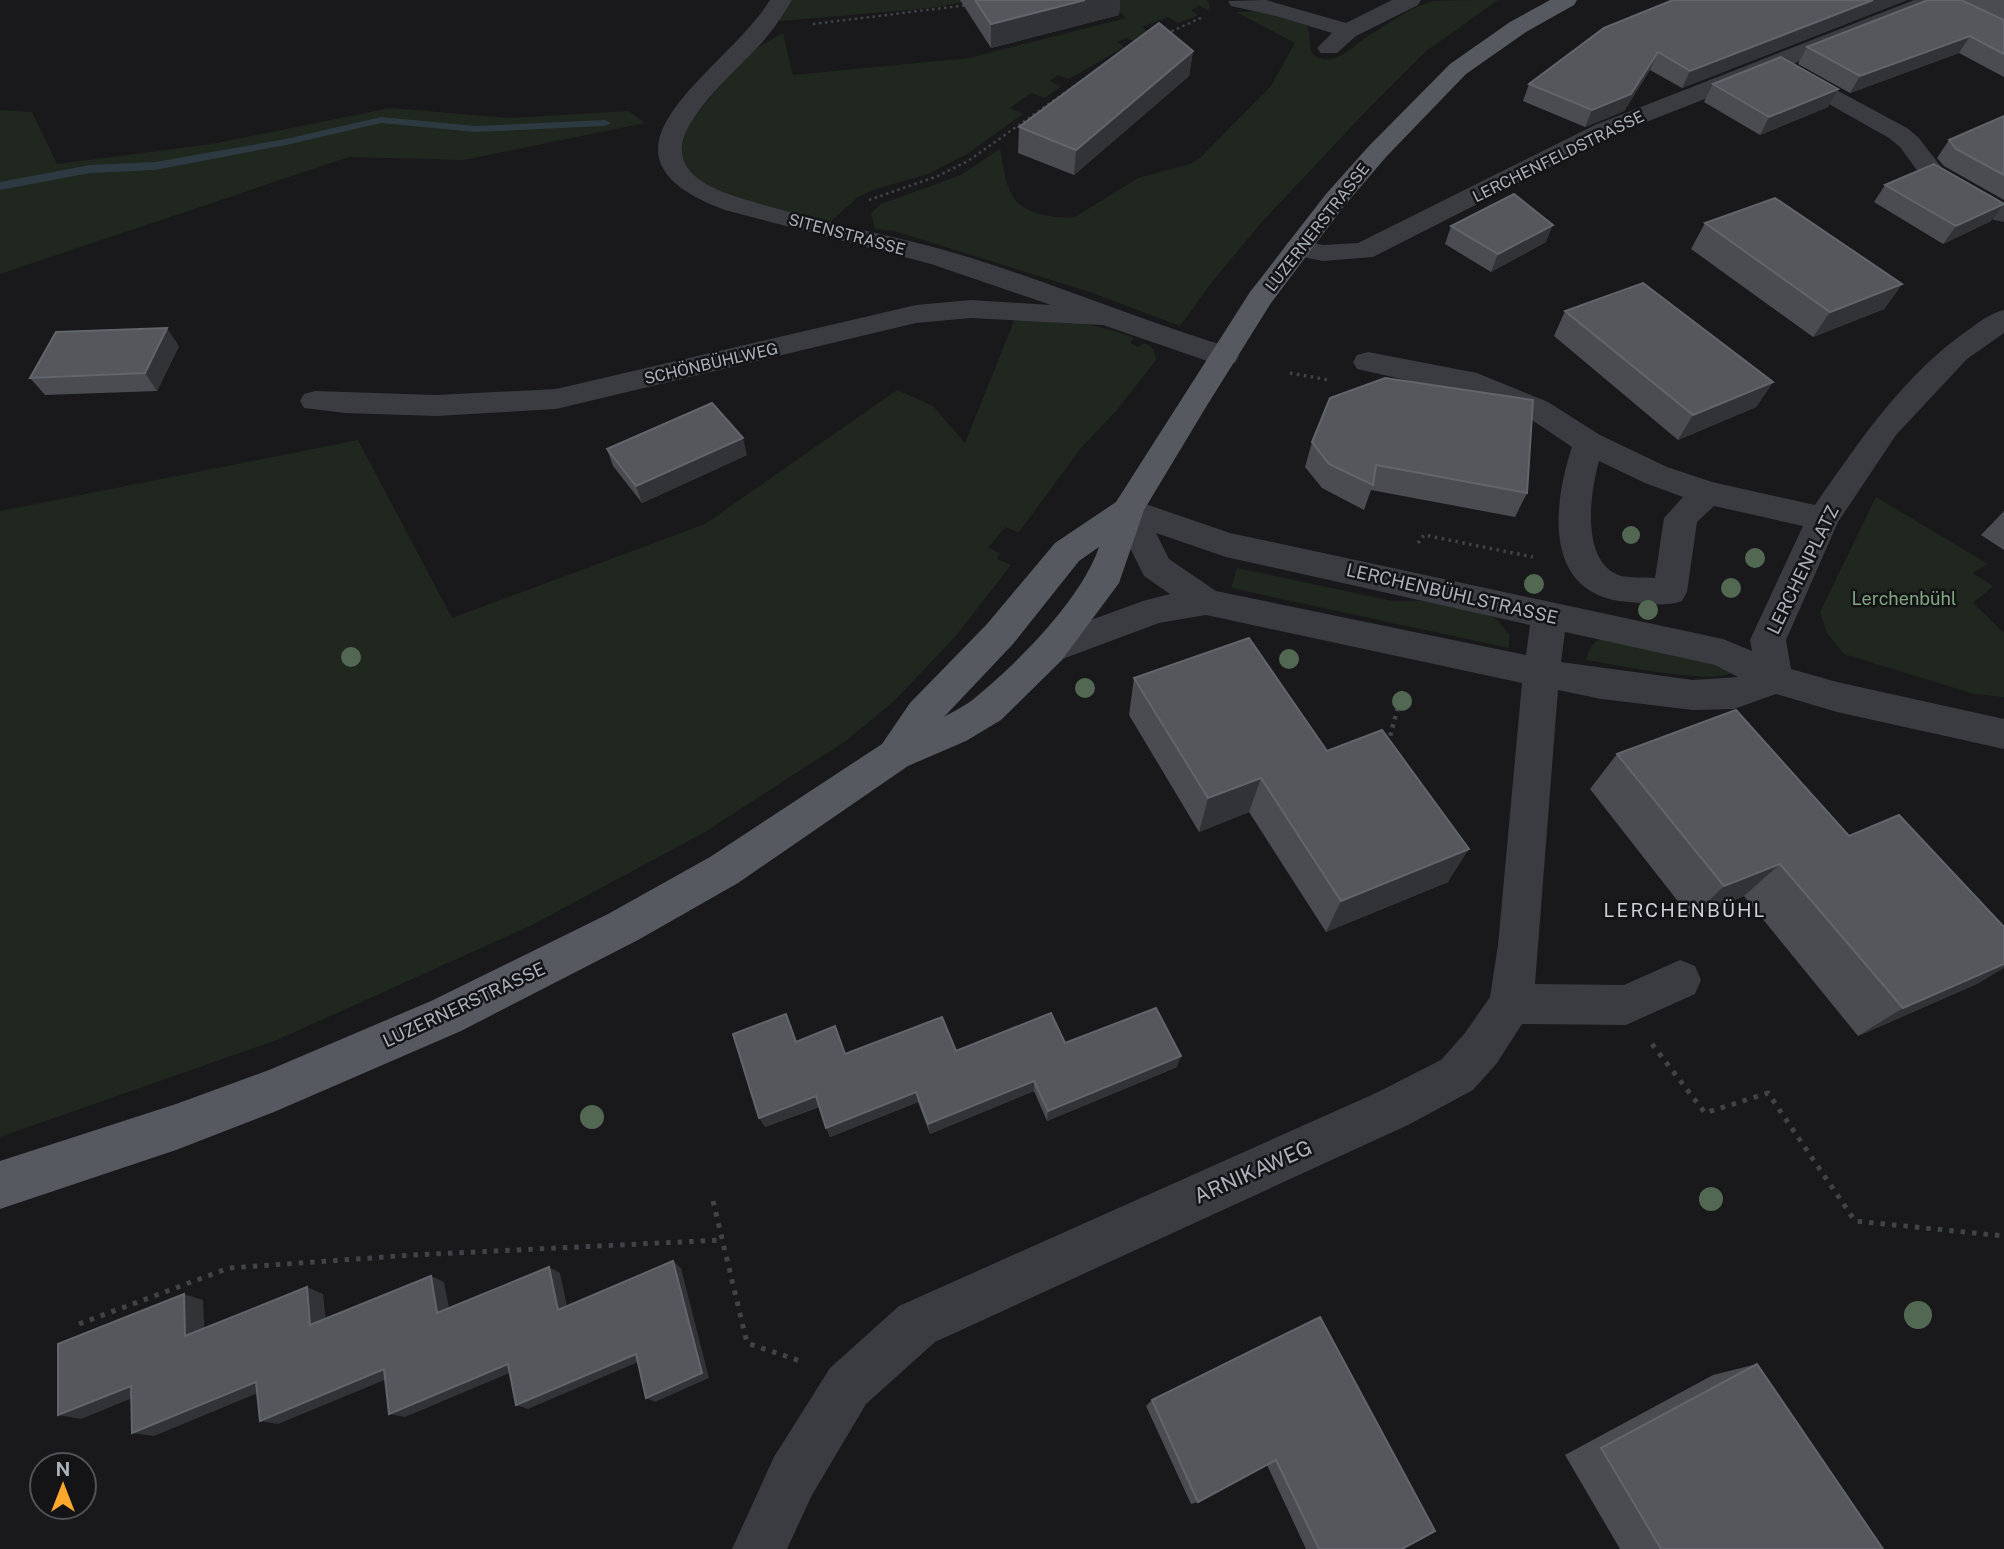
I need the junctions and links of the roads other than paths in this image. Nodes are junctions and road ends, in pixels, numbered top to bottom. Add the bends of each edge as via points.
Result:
1 (781, 0) edge
2 (1410, 0) edge
3 (1239, 1) edge
4 (1556, 2) edge
5 (1941, 2) edge
6 (1348, 31) junction
7 (1325, 51) dead end
8 (1771, 62) junction
9 (2004, 214) edge
10 (1298, 248) junction
11 (1104, 316) junction
12 (2004, 319) edge
13 (1224, 356) junction
14 (1368, 362) dead end
15 (316, 401) dead end
16 (1589, 443) junction
17 (1707, 493) junction
18 (1128, 510) junction
19 (1823, 519) junction
20 (1206, 602) junction
21 (1549, 616) junction
22 (1049, 650) junction
23 (1541, 673) junction
24 (1775, 679) junction
25 (2004, 734) edge
26 (895, 755) junction
27 (1680, 980) dead end
28 (1511, 1004) junction
29 (0, 1185) edge
30 (759, 1549) edge

1 - 11 street, SITENSTRASSE via 671,136 670,159 680,176 714,196 751,209 956,263
2 - 6 street
3 - 6 street
4 - 10 main road, LUZERNERSTRASSE via 1458,69 1377,152
5 - 8 street, LERCHENFELDSTRASSE
6 - 7 street
8 - 9 street via 1898,133 1933,174
8 - 10 street, LERCHENFELDSTRASSE via 1604,130 1363,251 1323,253
10 - 13 main road, LUZERNERSTRASSE
11 - 13 street, SITENSTRASSE
11 - 15 street, SCHÖNBÜHLWEG via 971,309 916,314 556,399 507,405 415,407
12 - 19 street, LERCHENPLATZ via 1956,352 1885,427
13 - 18 main road, LUZERNERSTRASSE
14 - 16 street via 1466,380 1537,409
16 - 17 street
16 - 17 street via 1578,478 1574,535 1586,569 1614,588 1670,592 1681,518
17 - 19 street
18 - 20 street via 1156,567
18 - 21 street, LERCHENBÜHLSTRASSE via 1226,545
18 - 22 main road, LUZERNERSTRASSE via 1107,574
18 - 26 main road, LUZERNERSTRASSE via 1068,552 1000,634 923,714
19 - 24 street, LERCHENPLATZ via 1768,640
20 - 22 street via 1155,610
20 - 23 street
21 - 23 street, ARNIKAWEG
21 - 24 street, LERCHENBÜHLSTRASSE via 1723,653
22 - 26 main road, LUZERNERSTRASSE via 988,709
23 - 24 street via 1693,695 1734,694
23 - 28 street, ARNIKAWEG via 1520,945
24 - 25 street, LERCHENBÜHLSTRASSE
26 - 29 main road, LUZERNERSTRASSE via 724,870 623,927 446,1016 189,1123
27 - 28 street via 1626,1005
28 - 30 street, ARNIKAWEG via 1457,1075 1392,1109 917,1324 848,1386 793,1476

